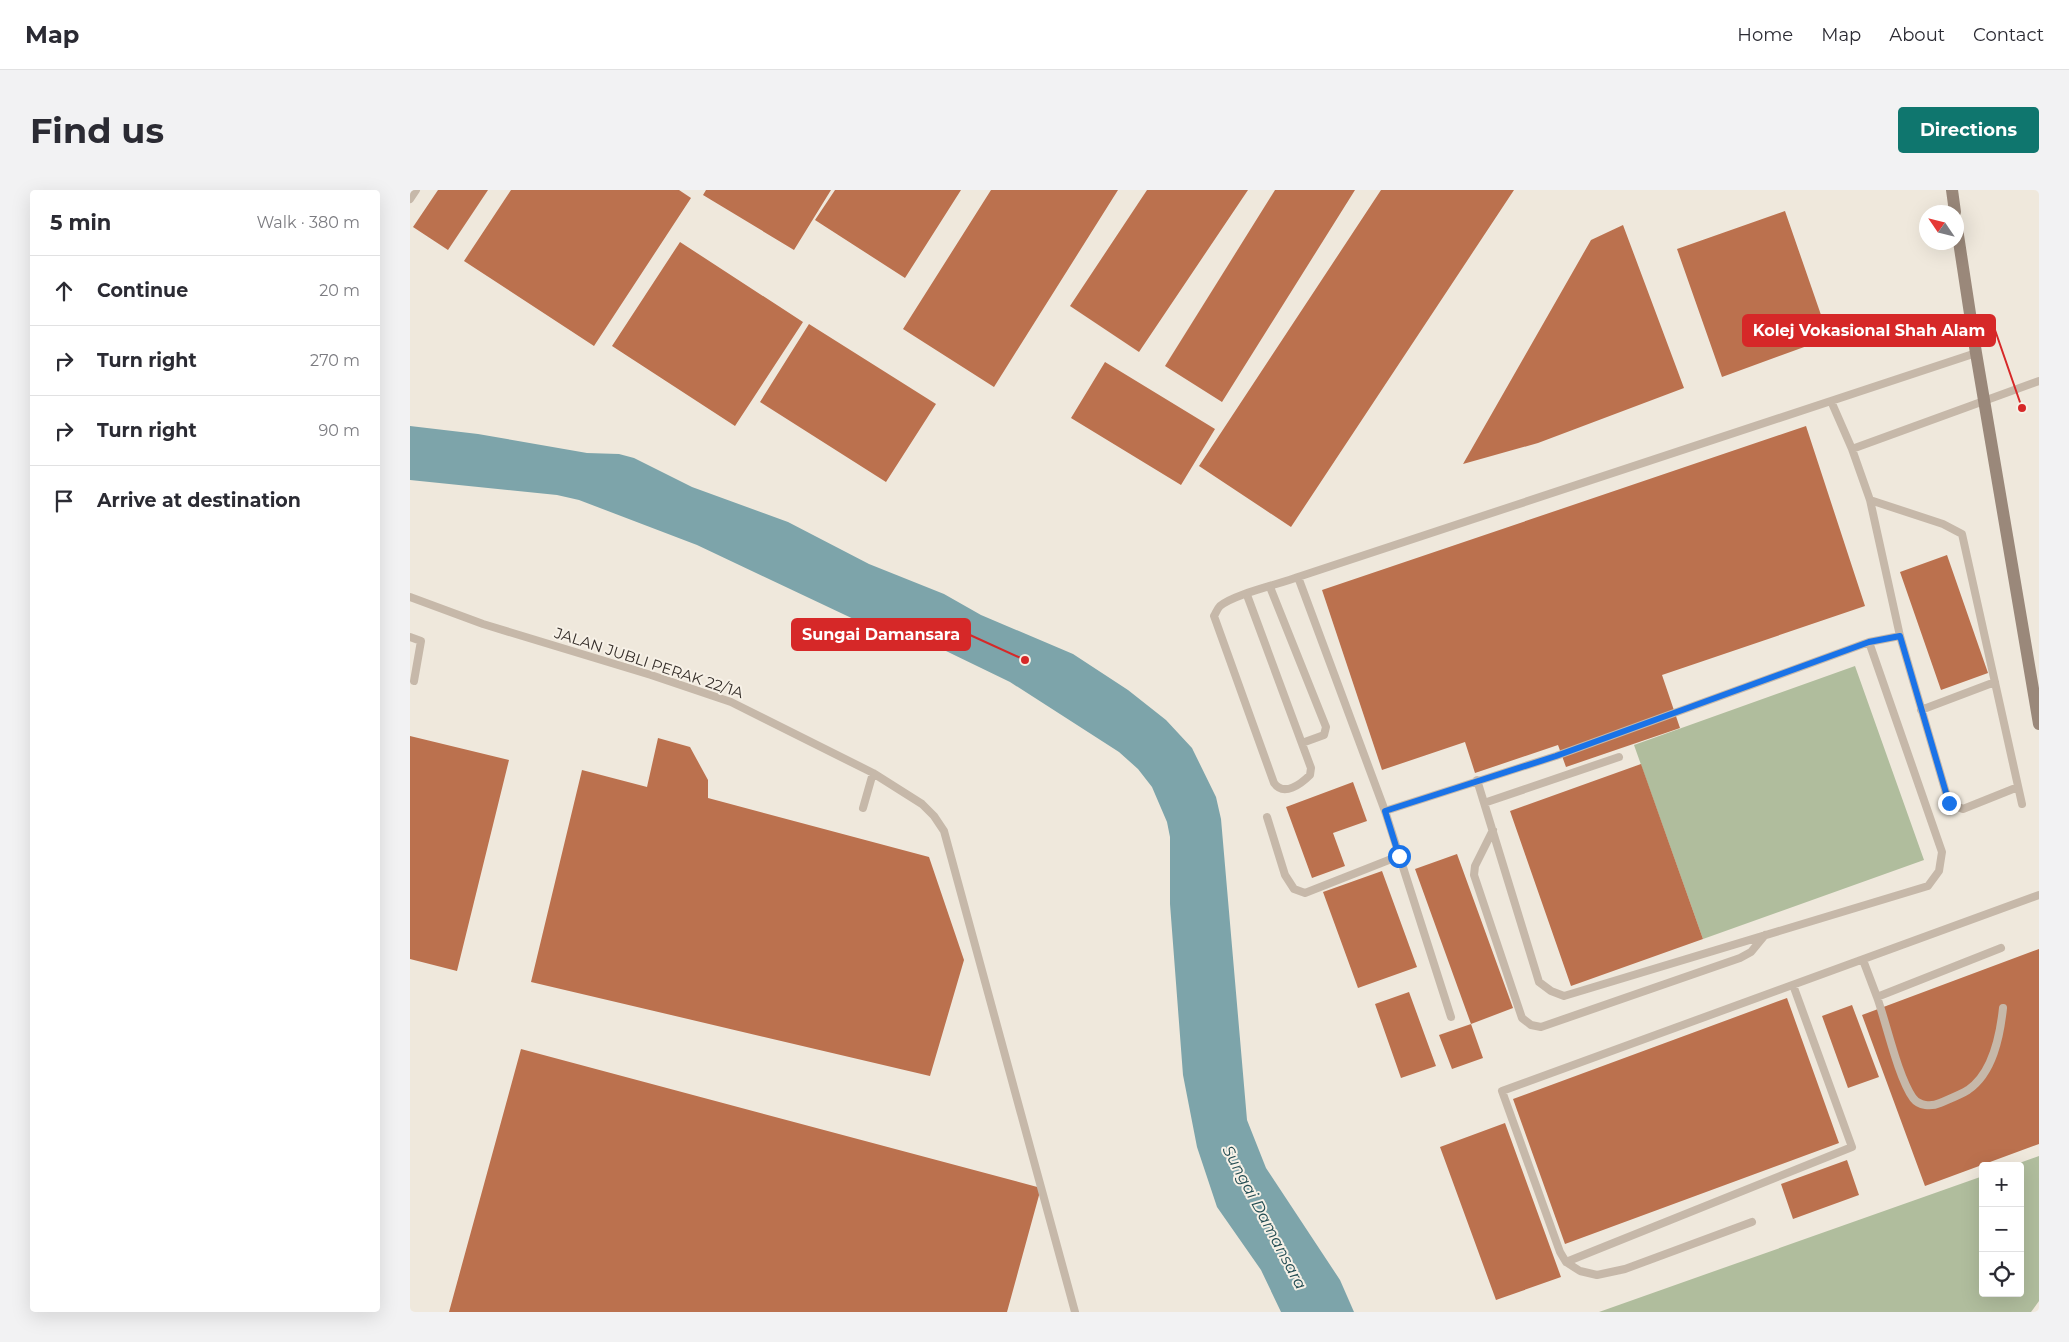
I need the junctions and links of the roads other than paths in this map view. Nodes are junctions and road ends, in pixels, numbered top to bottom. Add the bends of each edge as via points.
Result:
1 (416, 190) edge
2 (1952, 190) edge
3 (410, 199) edge
4 (1954, 205) edge
5 (1960, 250) edge
6 (1976, 353) junction
7 (2039, 381) edge
8 (1984, 399) junction
9 (1831, 401) junction
10 (1852, 449) junction
11 (1870, 500) junction
12 (1298, 578) junction
13 (1270, 587) junction
14 (1248, 595) junction
15 (410, 598) edge
16 (1900, 636) junction
17 (410, 637) edge
18 (1869, 642) junction
19 (414, 681) dead end
20 (1995, 682) junction
21 (1921, 710) junction
22 (2039, 724) edge
23 (1302, 743) junction
24 (1619, 757) dead end
25 (873, 773) junction
26 (1477, 780) junction
27 (2018, 787) junction
28 (1484, 803) junction
29 (2022, 804) dead end
30 (863, 808) dead end
31 (1385, 811) junction
32 (1267, 817) dead end
33 (1493, 830) junction
34 (1399, 856) junction
35 (2039, 896) edge
36 (1765, 935) junction
37 (2001, 948) dead end
38 (1863, 960) junction
39 (1793, 985) junction
40 (1877, 996) junction
41 (2003, 1008) dead end
42 (1451, 1017) dead end
43 (1752, 1222) dead end
44 (1566, 1262) junction
45 (1075, 1312) edge

1 - 3 lane
2 - 4 main road
5 - 6 main road
6 - 8 main road
6 - 9 lane
7 - 8 lane
8 - 10 lane
8 - 22 main road
9 - 10 lane
9 - 12 lane
10 - 11 lane
11 - 16 lane
11 - 20 lane via 1943,524 1962,534
12 - 13 lane
12 - 31 lane
13 - 14 lane
13 - 23 lane via 1326,727 1324,735
14 - 23 lane
14 - 23 lane via 1219,607 1214,616 1277,787 1284,790 1295,787 1310,775 1311,768
15 - 25 lane, JALAN JUBLI PERAK 22/1A via 731,702
16 - 18 lane
16 - 21 lane
17 - 19 lane via 421,641
18 - 26 lane via 1556,756
18 - 36 lane via 1942,852 1939,871 1928,886
20 - 21 lane
20 - 27 lane
21 - 27 lane via 1949,803 1963,809
24 - 28 lane
25 - 30 lane
25 - 45 lane, JALAN JUBLI PERAK 22/1A via 922,804 944,831
26 - 28 lane
26 - 31 lane
27 - 29 lane
28 - 33 lane
31 - 34 lane
32 - 34 lane via 1285,876 1294,888 1305,893
33 - 36 lane via 1539,982 1550,991 1564,996
33 - 36 lane via 1475,866 1474,875 1522,1018 1532,1025 1541,1027 1740,958
34 - 42 lane
35 - 38 lane
37 - 40 lane
38 - 39 lane
38 - 40 lane
39 - 44 lane via 1852,1147
39 - 44 lane via 1502,1091
40 - 41 lane via 1905,1083 1914,1099 1923,1105 1937,1105 1968,1090 1982,1077 2000,1035
43 - 44 lane via 1625,1269 1597,1276

